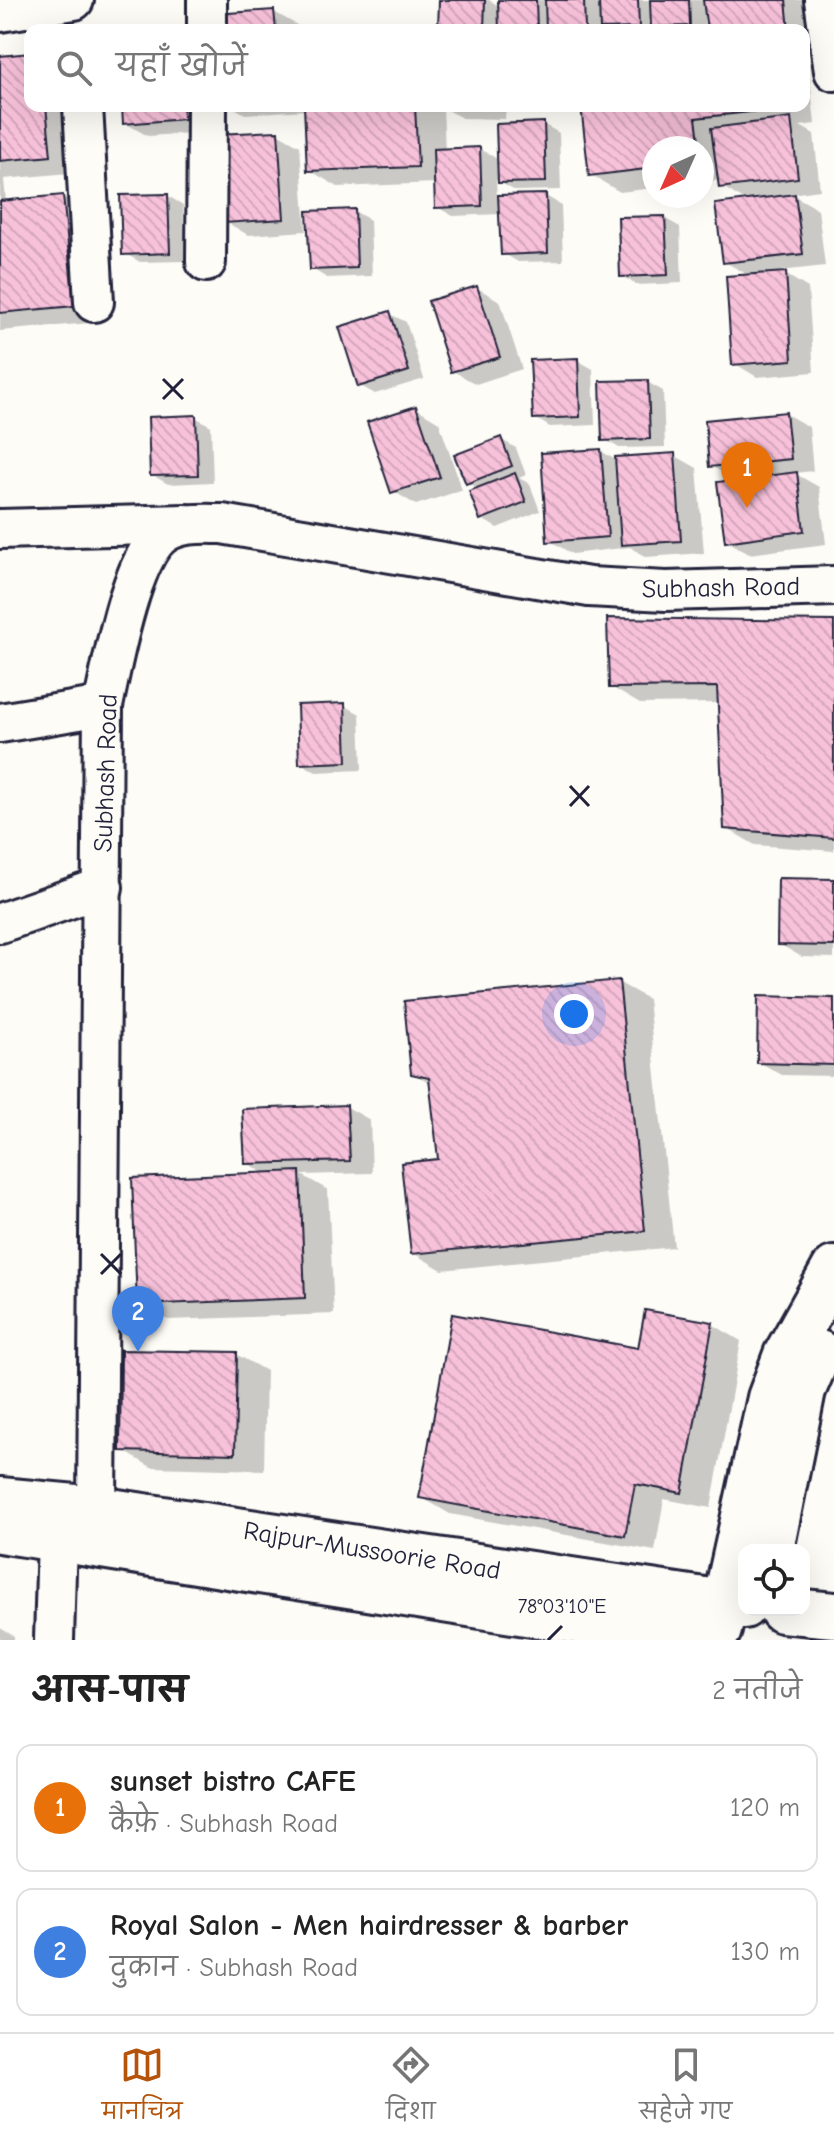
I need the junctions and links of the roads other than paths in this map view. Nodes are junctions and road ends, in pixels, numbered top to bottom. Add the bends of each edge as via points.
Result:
1 (76, 0) edge
2 (207, 0) edge
3 (824, 0) edge
4 (0, 12) edge
5 (78, 24) edge
6 (207, 24) edge
7 (834, 71) edge
8 (83, 112) edge
9 (207, 112) edge
10 (206, 262) dead end
11 (94, 302) dead end
12 (198, 524) junction
13 (0, 529) edge
14 (834, 586) edge
15 (103, 706) junction
16 (0, 723) edge
17 (103, 887) junction
18 (0, 923) edge
19 (834, 1269) edge
20 (834, 1323) edge
21 (0, 1500) edge
22 (97, 1509) junction
23 (0, 1530) edge
24 (57, 1537) junction
25 (772, 1544) edge
26 (810, 1613) edge
27 (737, 1615) edge
28 (834, 1615) edge
29 (54, 1640) edge
30 (697, 1640) edge
31 (755, 1640) edge

1 - 4 street
1 - 5 street
2 - 6 street
3 - 7 street
8 - 11 street
9 - 10 street
12 - 13 street
12 - 14 street, Subhash Road via 589,587 666,591
12 - 15 street, Subhash Road via 166,532 146,555 125,611
15 - 16 street
15 - 17 street, Subhash Road
17 - 18 street
17 - 22 street, Subhash Road
19 - 27 main road via 786,1355 770,1398
20 - 25 main road via 803,1390
21 - 22 main road, Rajpur-Mussoorie Road
22 - 27 main road, Rajpur-Mussoorie Road
23 - 24 main road, Rajpur-Mussoorie Road
24 - 29 street
24 - 30 main road, Rajpur-Mussoorie Road
26 - 28 main road
27 - 31 main road

